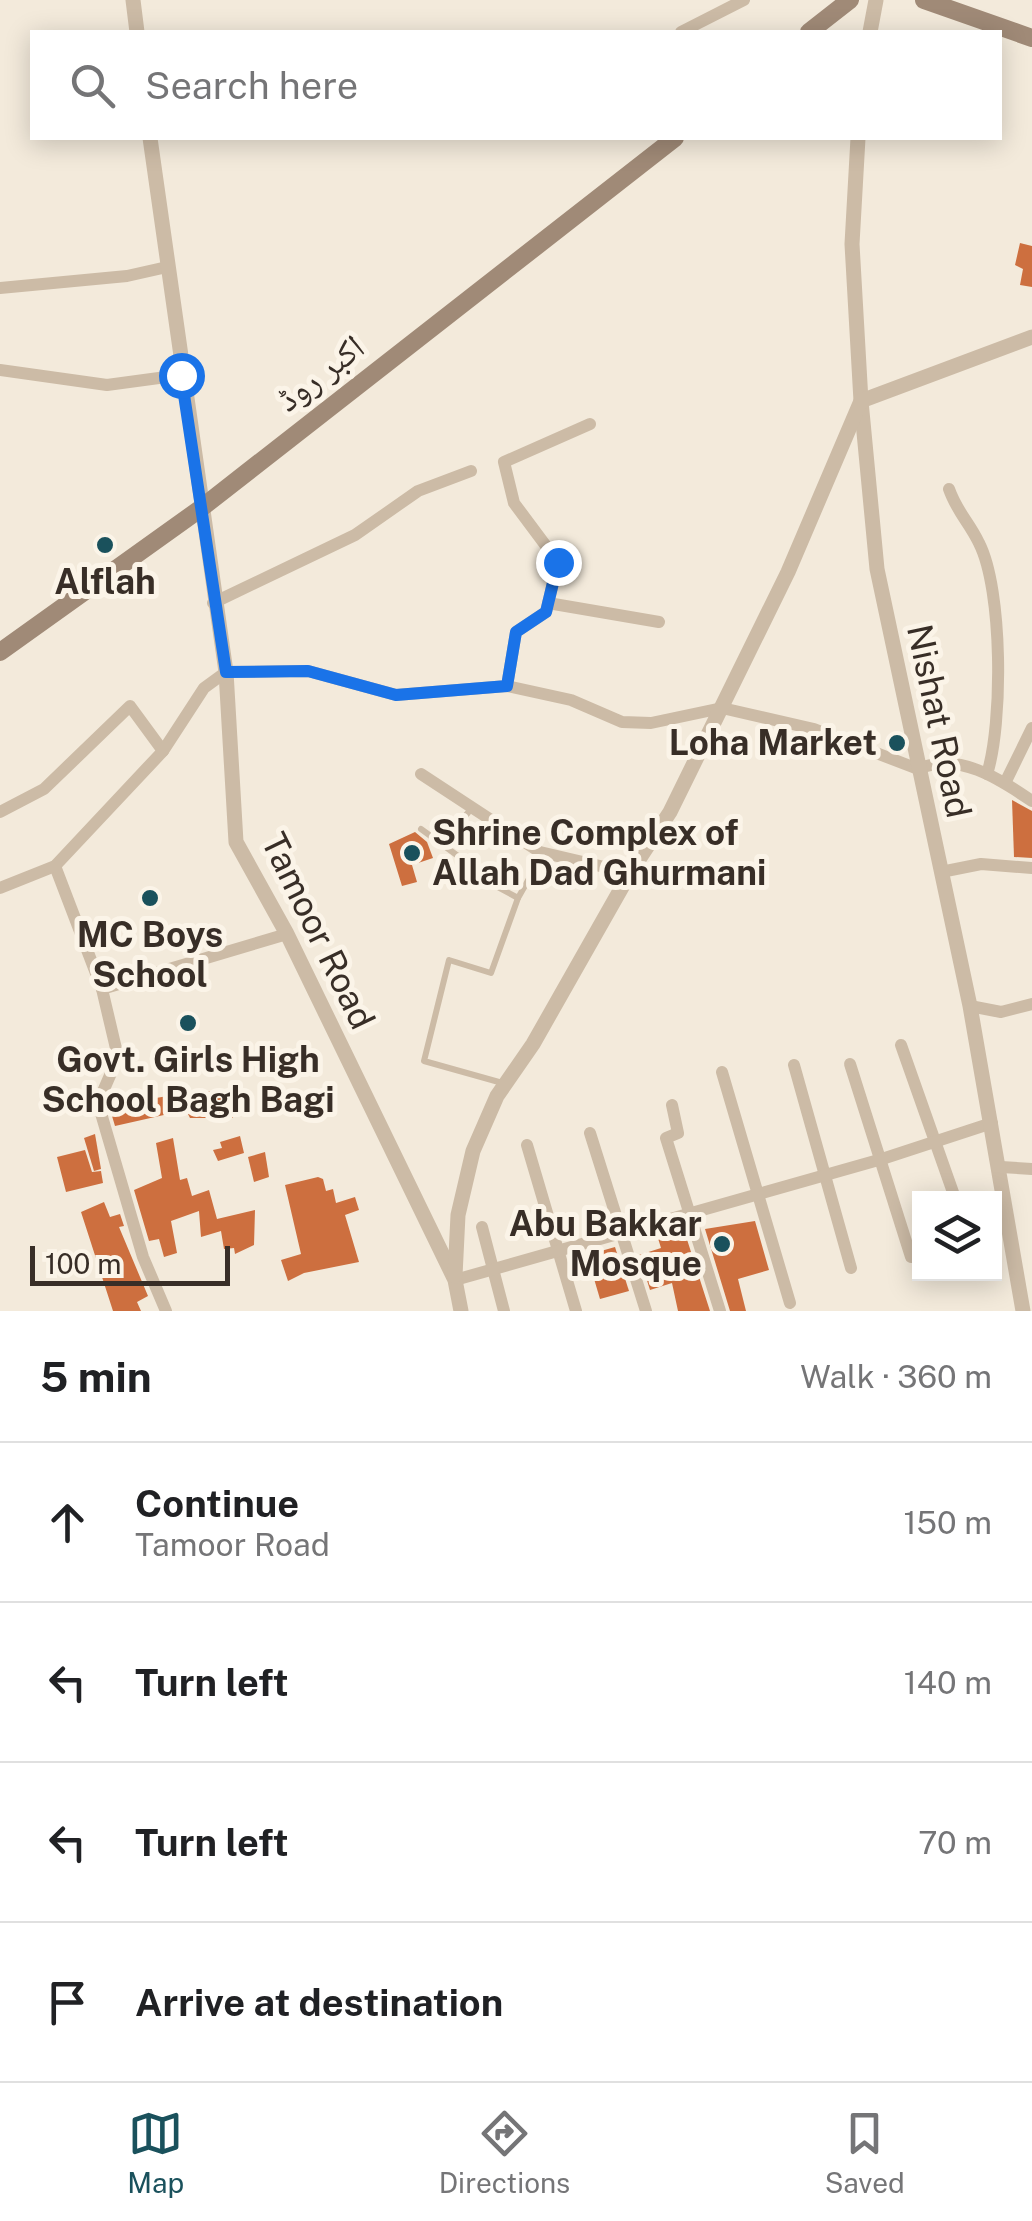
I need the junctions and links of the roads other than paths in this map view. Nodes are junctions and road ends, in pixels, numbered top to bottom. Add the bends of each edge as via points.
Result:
1 (133, 0) edge
2 (744, 0) edge
3 (850, 0) edge
4 (876, 0) edge
5 (924, 0) edge
6 (137, 30) edge
7 (685, 30) edge
8 (812, 30) edge
9 (870, 30) edge
10 (1032, 38) edge
11 (150, 140) edge
12 (672, 140) edge
13 (858, 140) edge
14 (167, 267) junction
15 (0, 288) edge
16 (1032, 337) edge
17 (0, 370) edge
18 (181, 375) junction
19 (861, 401) junction
20 (590, 424) dead end
21 (471, 471) dead end
22 (949, 489) dead end
23 (200, 508) junction
24 (213, 603) junction
25 (548, 603) junction
26 (659, 622) dead end
27 (0, 652) edge
28 (226, 672) junction
29 (507, 686) junction
30 (722, 708) junction
31 (1032, 728) edge
32 (163, 750) junction
33 (918, 770) junction
34 (421, 774) dead end
35 (986, 774) junction
36 (1006, 783) junction
37 (1032, 801) edge
38 (472, 808) junction
39 (0, 812) edge
40 (421, 829) dead end
41 (443, 844) junction
42 (544, 853) junction
43 (54, 866) junction
44 (1032, 868) edge
45 (940, 872) junction
46 (630, 873) junction
47 (0, 888) edge
48 (518, 898) junction
49 (287, 934) junction
50 (102, 989) junction
51 (1032, 1004) edge
52 (970, 1006) junction
53 (901, 1045) dead end
54 (850, 1064) dead end
55 (794, 1065) dead end
56 (722, 1072) dead end
57 (506, 1084) junction
58 (672, 1105) dead end
59 (992, 1123) junction
60 (590, 1133) dead end
61 (936, 1142) junction
62 (527, 1145) dead end
63 (882, 1159) junction
64 (1001, 1167) junction
65 (1032, 1169) edge
66 (826, 1172) junction
67 (952, 1191) edge
68 (757, 1193) junction
69 (690, 1212) junction
70 (482, 1227) dead end
71 (620, 1232) junction
72 (558, 1250) junction
73 (911, 1257) dead end
74 (493, 1268) junction
75 (851, 1268) dead end
76 (454, 1280) junction
77 (790, 1303) dead end
78 (166, 1311) edge
79 (461, 1311) edge
80 (504, 1311) edge
81 (576, 1311) edge
82 (646, 1311) edge
83 (720, 1311) edge
84 (1024, 1311) edge

1 - 6 street
2 - 7 street
3 - 8 main road
4 - 9 street
5 - 10 main road
11 - 14 street, Tamoor Road
12 - 23 main road, اکبر روڈ
13 - 19 street, Nishat Road via 852,244
14 - 15 street
14 - 18 street, Tamoor Road
16 - 19 street
17 - 18 street via 107,385
18 - 23 street, Tamoor Road
19 - 30 street
19 - 33 street, Nishat Road via 877,569
20 - 25 street via 504,462 514,504 558,562
21 - 24 street via 418,492 355,535
22 - 35 street via 979,542 994,601 997,676
23 - 24 street, Tamoor Road
23 - 27 main road, اکبر روڈ
24 - 28 street, Tamoor Road
25 - 26 street
25 - 29 street via 546,612 516,632
28 - 29 street via 308,671 396,695
28 - 32 street via 204,688
28 - 49 street, Tamoor Road via 236,842
29 - 30 street via 571,700 622,722 651,723
30 - 33 street via 814,729
30 - 46 street via 670,812
31 - 36 street
32 - 39 street via 136,710 124,709 44,789
32 - 43 street
33 - 35 street via 932,763
33 - 45 street, Nishat Road
34 - 38 street
35 - 36 street
36 - 37 street
38 - 41 lane
38 - 42 street
40 - 41 lane
41 - 48 lane via 470,872
42 - 46 street
42 - 48 lane
43 - 47 street
43 - 50 street
44 - 45 street via 981,864
45 - 52 street, Nishat Road
46 - 57 street
48 - 57 lane via 491,973 449,960 424,1060
49 - 50 street
49 - 76 street, Tamoor Road
50 - 78 street via 118,1057 98,1103 143,1257
51 - 52 street via 1001,1012
52 - 59 street, Nishat Road
53 - 61 street
54 - 63 street
55 - 66 street
56 - 68 street
57 - 76 street via 473,1151 458,1215
58 - 69 street via 678,1133 666,1138
59 - 61 street
59 - 64 street, Nishat Road
60 - 71 street
61 - 63 street
61 - 67 street
62 - 72 street
63 - 66 street
63 - 73 street
64 - 65 street
64 - 84 street, Nishat Road
66 - 68 street
66 - 75 street
68 - 69 street
68 - 77 street
69 - 71 street
69 - 83 street
70 - 74 street
71 - 72 street
71 - 82 street
72 - 74 street
72 - 81 street
74 - 76 street
74 - 80 street
76 - 79 street, Tamoor Road

